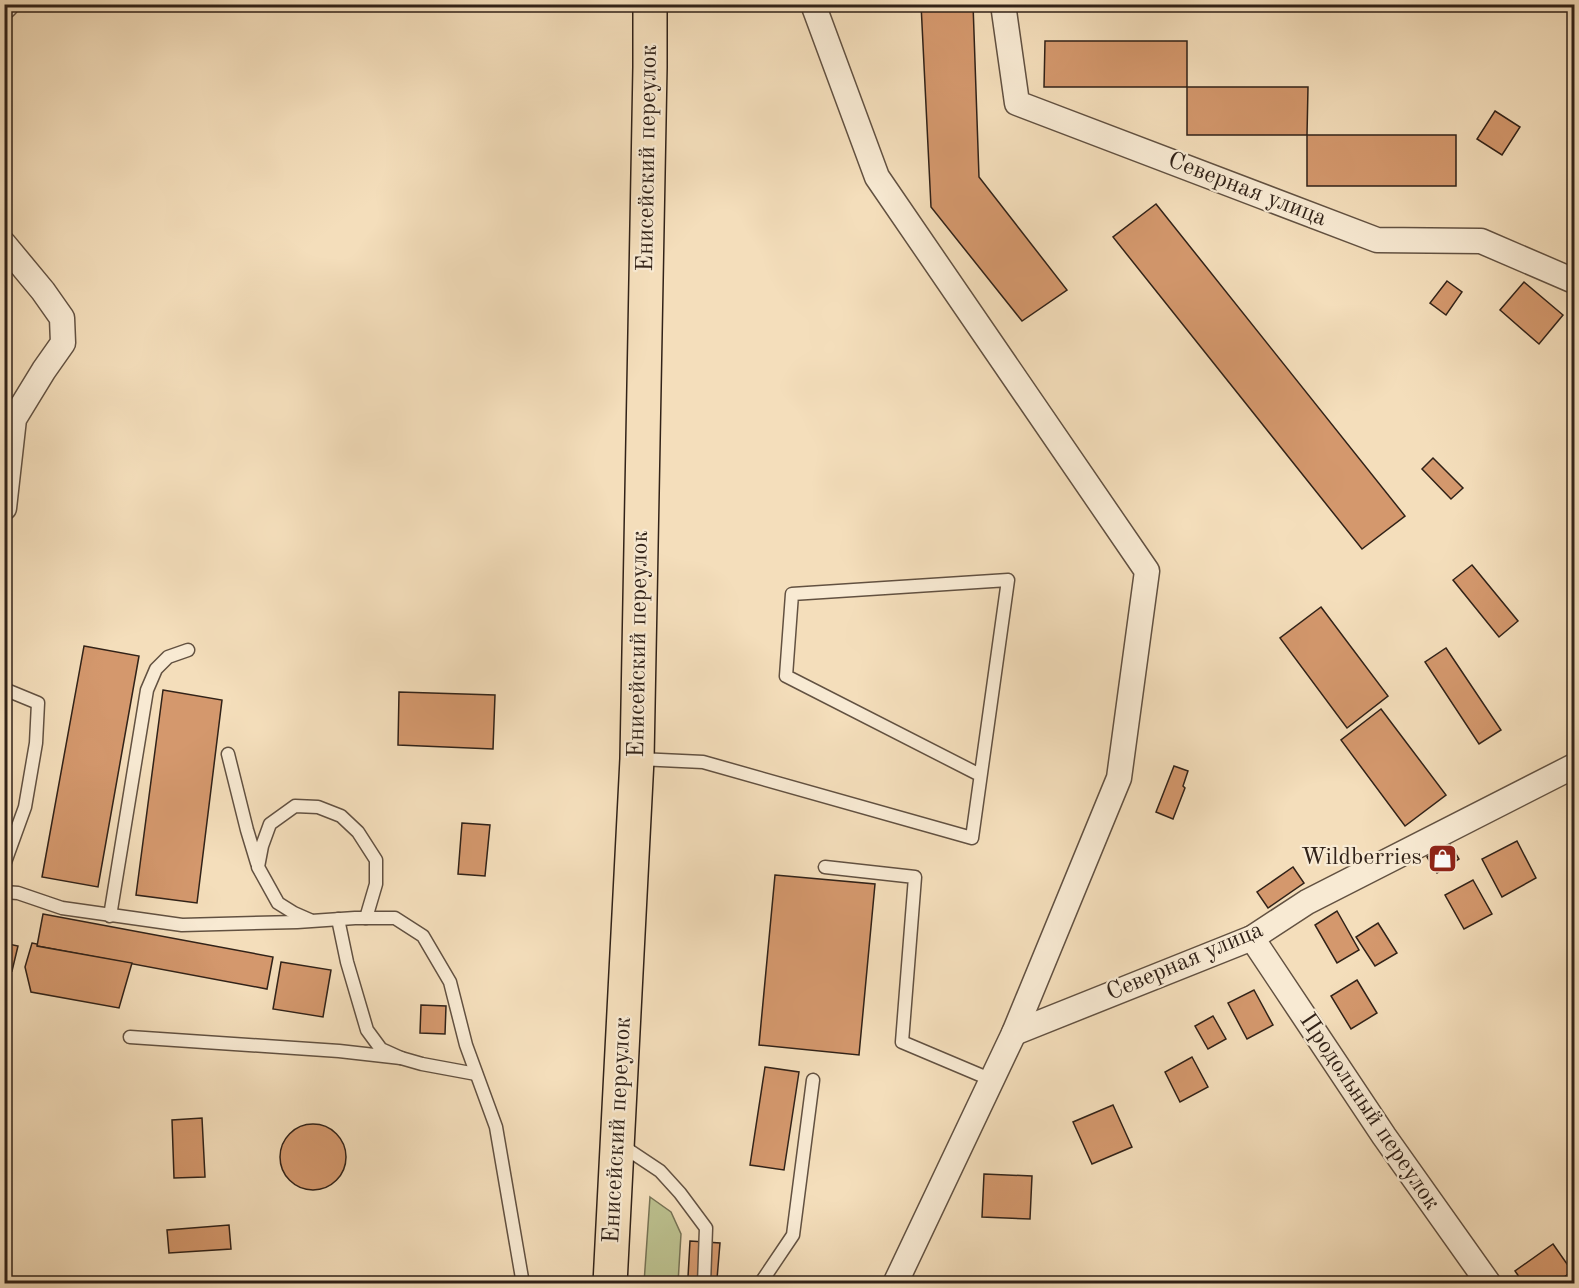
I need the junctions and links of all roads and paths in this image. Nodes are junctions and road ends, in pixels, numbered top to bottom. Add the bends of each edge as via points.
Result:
1 (177, 4) edge
2 (182, 4) edge
3 (650, 4) edge
4 (813, 4) edge
5 (1003, 4) edge
6 (4, 244) edge
7 (1575, 281) edge
8 (4, 508) edge
9 (188, 650) dead end
10 (4, 689) edge
11 (228, 754) dead end
12 (638, 759) junction
13 (1575, 766) edge
14 (980, 775) junction
15 (4, 865) edge
16 (258, 867) junction
17 (825, 867) dead end
18 (4, 892) edge
19 (110, 916) junction
20 (366, 918) junction
21 (339, 919) junction
22 (312, 921) junction
23 (1252, 938) junction
24 (1014, 1033) junction
25 (129, 1037) dead end
26 (401, 1058) junction
27 (476, 1074) junction
28 (813, 1080) dead end
29 (992, 1080) junction
30 (618, 1142) junction
31 (523, 1284) edge
32 (610, 1284) edge
33 (704, 1284) edge
34 (760, 1284) edge
35 (895, 1284) edge
36 (1489, 1284) edge

1 - 2 lane
3 - 12 main road, Енисейский переулок
4 - 24 street via 877,177 1147,571 1119,778
5 - 7 street, Северная улица via 1017,103 1377,240 1482,241
6 - 8 street via 62,318 63,343 14,419
9 - 19 lane via 168,657 156,669 147,690
10 - 15 lane via 38,703 25,807
11 - 16 lane
12 - 14 lane via 703,762 972,837
12 - 30 main road, Енисейский переулок
13 - 23 street, Северная улица via 1307,902
14 - 14 lane via 1008,580 792,594 786,676
16 - 20 lane via 270,824 295,806 318,807 341,816 358,832 375,860 376,884
16 - 22 lane via 278,903
17 - 29 lane via 915,877 902,1042
18 - 19 lane via 18,892 62,908
19 - 22 lane via 182,926
20 - 21 lane
20 - 27 lane via 395,918 423,936 450,982
21 - 22 lane
21 - 26 lane via 367,1030 381,1049
23 - 24 street, Северная улица
23 - 36 street, Продольный переулок
24 - 29 street
25 - 26 lane
26 - 27 lane
27 - 31 lane via 496,1127
28 - 34 lane via 793,1235
29 - 35 street
30 - 32 main road, Енисейский переулок
30 - 33 lane via 660,1171 706,1228

